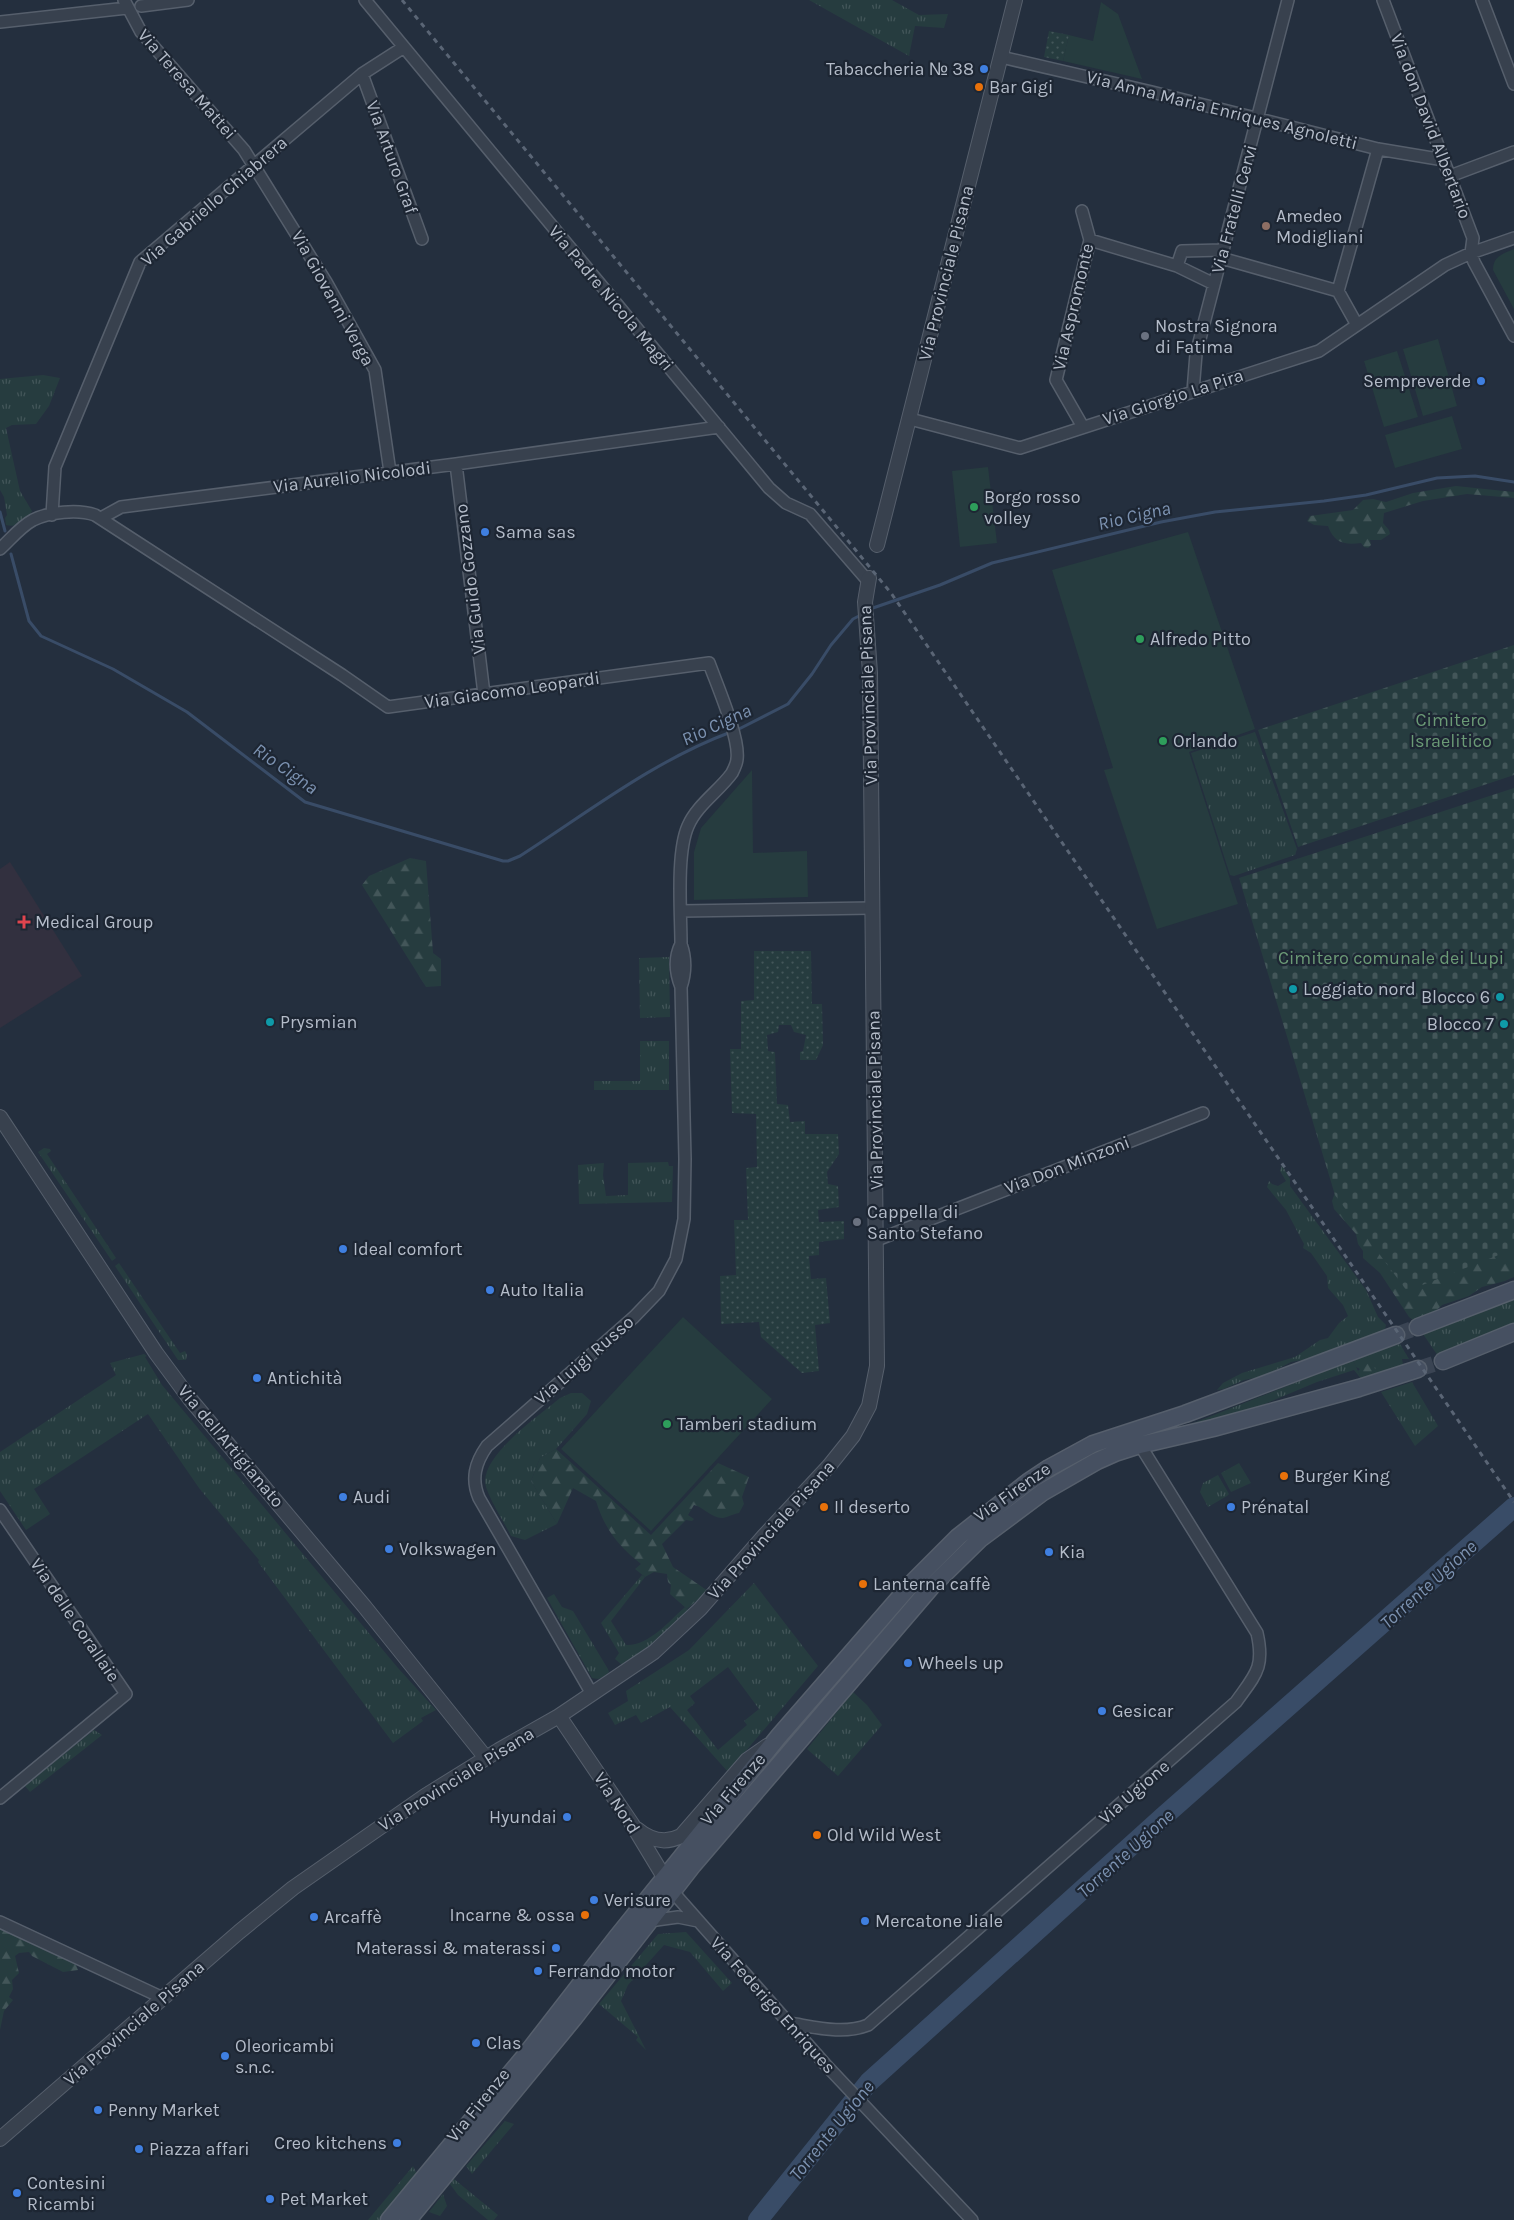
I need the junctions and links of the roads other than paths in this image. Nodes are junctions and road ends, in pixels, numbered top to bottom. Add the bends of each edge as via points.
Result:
1 (188, 0) edge
2 (365, 0) edge
3 (1014, 0) edge
4 (1288, 0) edge
5 (1384, 0) edge
6 (1482, 0) edge
7 (126, 4) edge
8 (141, 6) dead end
9 (0, 22) edge
10 (404, 47) junction
11 (1000, 57) junction
12 (362, 74) junction
13 (1514, 84) edge
14 (1258, 120) junction
15 (1378, 149) junction
16 (1514, 152) edge
17 (1444, 160) junction
18 (252, 166) junction
19 (1450, 176) junction
20 (1082, 212) dead end
21 (1514, 238) edge
22 (422, 239) dead end
23 (1090, 240) junction
24 (1470, 253) junction
25 (1222, 254) junction
26 (1177, 266) junction
27 (1214, 284) junction
28 (1338, 291) junction
29 (1357, 324) junction
30 (1514, 336) edge
31 (1193, 391) junction
32 (910, 420) junction
33 (719, 427) junction
34 (1084, 427) junction
35 (456, 464) junction
36 (390, 472) junction
37 (52, 515) junction
38 (101, 518) junction
39 (877, 545) dead end
40 (0, 549) edge
41 (869, 580) joint
42 (484, 694) junction
43 (872, 908) junction
44 (681, 911) junction
45 (1202, 1113) dead end
46 (0, 1117) edge
47 (876, 1240) junction
48 (1514, 1290) edge
49 (1418, 1327) tunnel mouth
50 (1514, 1332) edge
51 (1396, 1335) tunnel mouth
52 (1442, 1360) tunnel mouth
53 (1418, 1369) tunnel mouth
54 (1185, 1414) junction
55 (1140, 1445) junction
56 (0, 1510) edge
57 (592, 1694) junction
58 (559, 1716) junction
59 (779, 1736) junction
60 (486, 1758) junction
61 (0, 1798) edge
62 (632, 1824) junction
63 (668, 1885) junction
64 (648, 1921) junction
65 (698, 1921) junction
66 (0, 1922) edge
67 (163, 1998) junction
68 (789, 2022) junction
69 (0, 2139) edge
70 (389, 2220) edge
71 (408, 2220) edge
72 (972, 2220) edge

1 - 8 street
2 - 10 street, Via Padre Nicola Magri
3 - 11 street, Via Provinciale Pisana
4 - 14 street, Via Fratelli Cervi
5 - 17 street, Via don David Albertario
6 - 13 street
7 - 9 street
7 - 18 street, Via Teresa Mattei via 141,32 244,150
10 - 12 street, Via Gabriello Chiabrera
10 - 33 street, Via Padre Nicola Magri
11 - 14 street, Via Anna Maria Enriques Agnoletti
11 - 32 street, Via Provinciale Pisana
12 - 18 street, Via Gabriello Chiabrera
12 - 22 street, Via Arturo Graf
14 - 15 street, Via Anna Maria Enriques Agnoletti
14 - 25 street, Via Fratelli Cervi
15 - 17 street, Via Anna Maria Enriques Agnoletti
15 - 28 street
16 - 19 street
17 - 19 street, Via don David Albertario
18 - 36 street, Via Giovanni Verga via 293,226 374,370
18 - 37 street, Via Gabriello Chiabrera via 140,262 55,467
19 - 24 street, Via don David Albertario via 1473,238
20 - 23 street, Via Aspromonte
21 - 24 street, Via Giorgio La Pira
23 - 26 street
23 - 34 street, Via Aspromonte via 1056,380
24 - 29 street, Via Giorgio La Pira via 1445,265
24 - 30 street
25 - 26 street via 1182,250
25 - 27 street, Via Fratelli Cervi
25 - 28 street
26 - 27 street
27 - 31 street, Via Fratelli Cervi via 1196,354
28 - 29 street
29 - 31 street, Via Giorgio La Pira via 1319,351
31 - 34 street, Via Giorgio La Pira
32 - 34 street, Via Giorgio La Pira via 1020,448
32 - 39 street, Via Provinciale Pisana
33 - 35 street, Via Aurelio Nicolodi
33 - 41 street, Via Padre Nicola Magri via 777,497 810,514
35 - 36 street, Via Aurelio Nicolodi
35 - 42 street, Via Guido Gozzano
36 - 38 street, Via Aurelio Nicolodi via 121,507
37 - 38 street via 84,512
37 - 40 street via 33,520
38 - 42 street, Via Giacomo Leopardi via 388,707
41 - 43 street, Via Provinciale Pisana via 865,602 870,673
42 - 44 street, Via Giacomo Leopardi via 709,663 736,742 737,759 732,772 687,826 682,860
43 - 44 street
43 - 47 street, Via Provinciale Pisana
44 - 57 street, Via Luigi Russo via 681,944 676,953 676,976 681,987 685,1150 684,1219 676,1259 659,1291 634,1317 487,1446 474,1475 479,1498
45 - 47 street, Via Don Minzoni
46 - 60 street, Via dell'Artigianato via 190,1399 364,1606
47 - 57 street, Via Provinciale Pisana via 877,1366 869,1406 853,1436 700,1609 654,1652
48 - 49 main road
50 - 52 main road
51 - 54 main road, Via Firenze
53 - 55 main road, Via Firenze via 1213,1428
54 - 55 street, Via Firenze
54 - 59 main road, Via Firenze via 1093,1444 1049,1468 981,1517 914,1581
55 - 63 main road, Via Firenze via 1096,1461 1043,1492 963,1554
55 - 68 street, Via Ugione via 1257,1633 1260,1665 1256,1674 1236,1702 868,2026 843,2031
56 - 61 street, Via delle Corallaie via 126,1694
57 - 58 street, Via Provinciale Pisana
58 - 60 street, Via Provinciale Pisana
58 - 62 street, Via Nord
59 - 62 street, Via Firenze via 747,1760 681,1836 671,1841 660,1840 643,1834
59 - 63 main road, Via Firenze
60 - 67 street, Via Provinciale Pisana via 425,1796 293,1888
62 - 63 street, Via Nord
63 - 64 main road, Via Firenze
63 - 65 street, Via Federigo Enriques
63 - 70 main road, Via Firenze
64 - 65 street, Via Federigo Enriques via 678,1917
64 - 71 main road, Via Firenze via 574,2018
65 - 68 street, Via Federigo Enriques
66 - 67 street
67 - 69 street, Via Provinciale Pisana
68 - 72 street, Via Federigo Enriques

